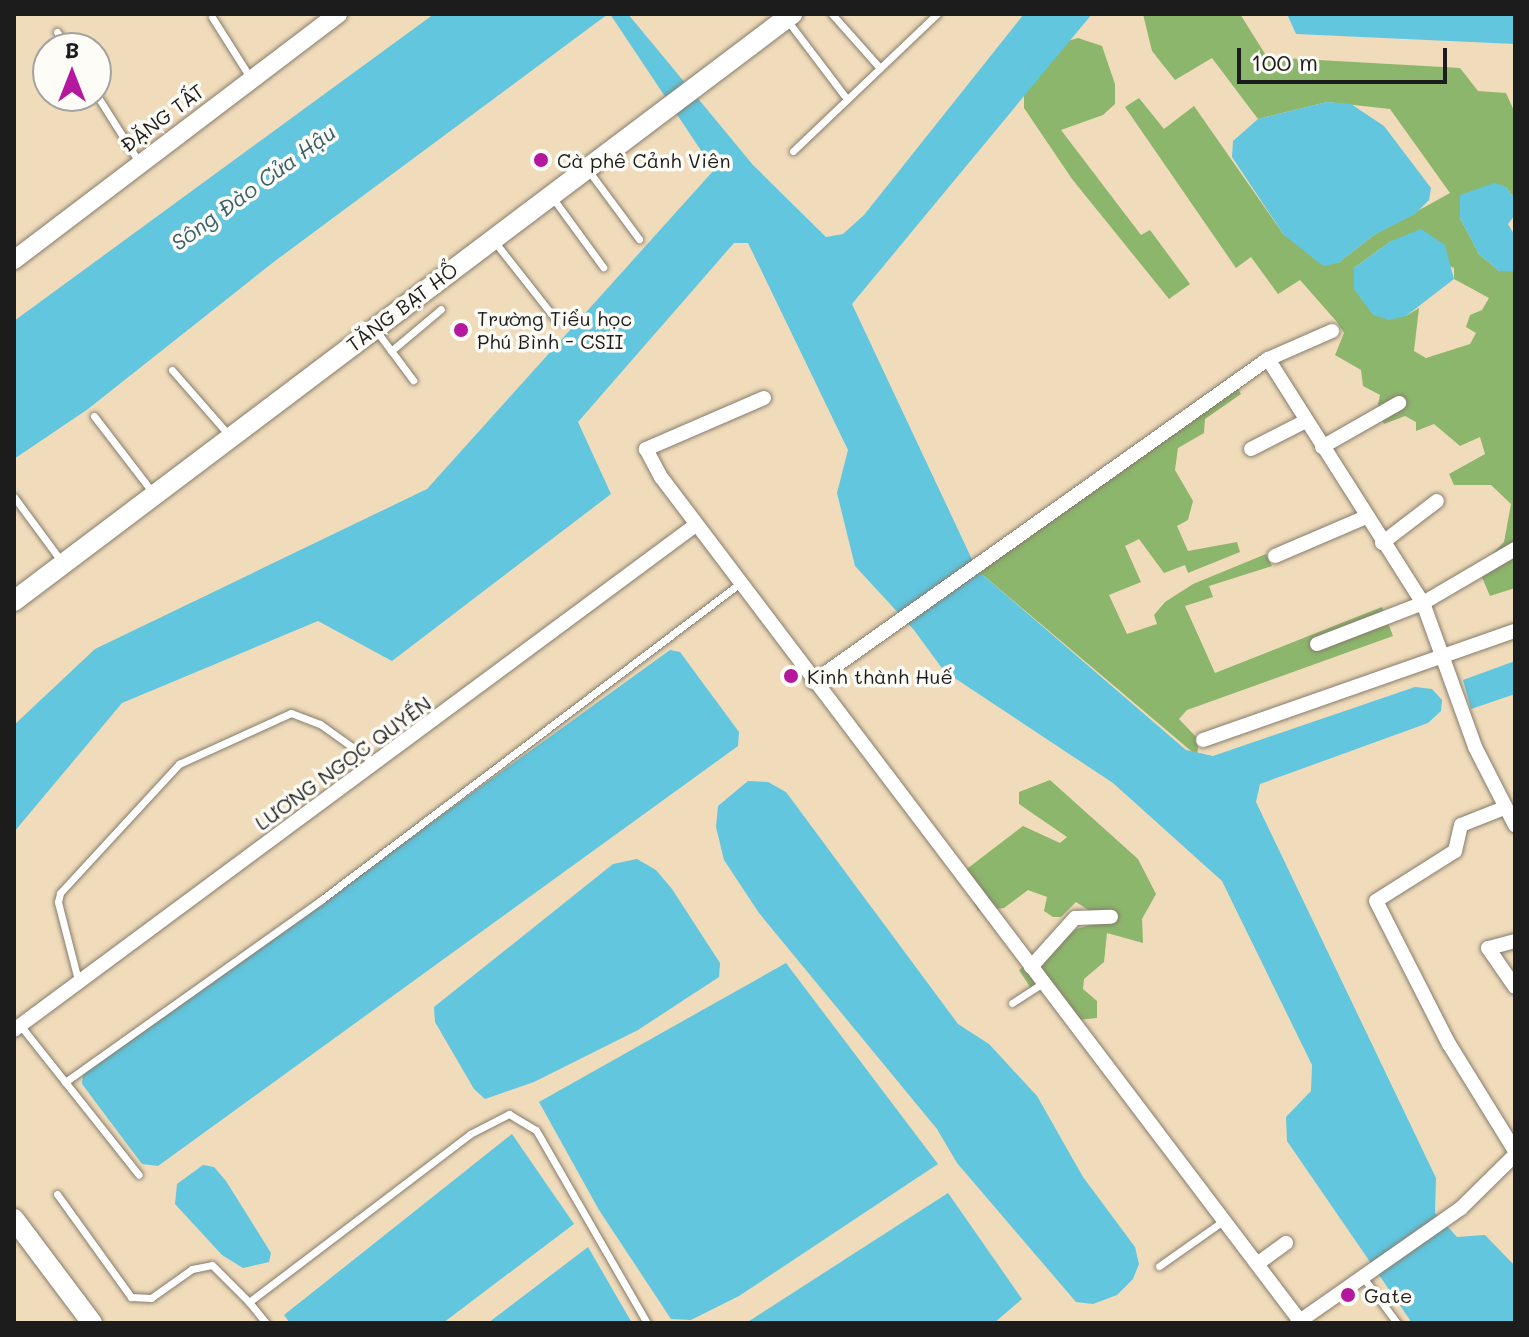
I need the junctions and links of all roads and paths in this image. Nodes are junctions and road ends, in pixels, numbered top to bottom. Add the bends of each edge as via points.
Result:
1 (338, 14) edge
2 (832, 14) edge
3 (937, 14) edge
4 (789, 16) edge
5 (212, 17) dead end
6 (880, 68) junction
7 (251, 79) junction
8 (847, 99) junction
9 (107, 112) edge
10 (793, 151) dead end
11 (139, 162) junction
12 (586, 168) junction
13 (550, 195) junction
14 (492, 239) junction
15 (639, 239) dead end
16 (14, 260) edge
17 (603, 267) dead end
18 (441, 309) dead end
19 (557, 321) dead end
20 (374, 328) junction
21 (1332, 331) dead end
22 (391, 351) junction
23 (1268, 359) junction
24 (172, 370) dead end
25 (413, 380) dead end
26 (764, 398) dead end
27 (1399, 403) dead end
28 (94, 416) dead end
29 (1306, 421) junction
30 (230, 436) junction
31 (1322, 447) junction
32 (1251, 449) dead end
33 (153, 493) junction
34 (14, 497) edge
35 (1437, 501) dead end
36 (1366, 517) junction
37 (694, 526) junction
38 (1382, 543) junction
39 (1515, 549) edge
40 (1275, 556) dead end
41 (62, 562) junction
42 (739, 584) junction
43 (14, 601) edge
44 (1423, 603) junction
45 (1515, 631) edge
46 (1317, 644) dead end
47 (1445, 653) junction
48 (813, 682) junction
49 (1203, 740) dead end
50 (377, 765) junction
51 (1504, 808) junction
52 (1515, 825) edge
53 (1111, 917) dead end
54 (1515, 941) edge
55 (1031, 967) junction
56 (78, 980) junction
57 (1043, 983) junction
58 (1515, 987) edge
59 (1012, 1003) dead end
60 (17, 1028) edge
61 (65, 1082) junction
62 (1515, 1153) edge
63 (139, 1175) dead end
64 (57, 1194) dead end
65 (14, 1219) edge
66 (1224, 1221) junction
67 (1286, 1243) dead end
68 (1257, 1264) junction
69 (1159, 1266) dead end
70 (1364, 1275) junction
71 (249, 1302) junction
72 (1299, 1322) edge
73 (92, 1323) edge
74 (266, 1323) edge
75 (647, 1323) edge
76 (1397, 1323) edge

1 - 7 street, ĐẶNG TẤT
2 - 6 lane
3 - 6 lane
4 - 8 lane
4 - 12 main road, TĂNG BẠT HỔ
5 - 7 lane
6 - 8 lane
7 - 11 street, ĐẶNG TẤT
8 - 10 lane
9 - 11 lane
11 - 16 street, ĐẶNG TẤT
12 - 13 main road, TĂNG BẠT HỔ
12 - 15 lane
13 - 14 main road, TĂNG BẠT HỔ
13 - 17 lane
14 - 19 lane
14 - 20 main road, TĂNG BẠT HỔ
18 - 22 lane
20 - 22 lane
20 - 30 main road, TĂNG BẠT HỔ
21 - 23 street
22 - 25 lane
23 - 29 street
23 - 48 street
24 - 30 lane
26 - 37 street via 646,449
27 - 31 street
28 - 33 lane
29 - 31 street
29 - 32 street
30 - 33 main road, TĂNG BẠT HỔ
31 - 36 street
33 - 41 main road, TĂNG BẠT HỔ
34 - 41 lane
35 - 38 street
36 - 38 street
36 - 40 street
37 - 42 street
37 - 50 street, LƯƠNG NGỌC QUYẾN
38 - 44 street
39 - 44 street
41 - 43 main road, TĂNG BẠT HỔ
42 - 48 street
42 - 61 lane via 321,900
44 - 46 street
44 - 47 street
45 - 47 street
47 - 49 street
47 - 51 street
48 - 55 street
50 - 56 street, LƯƠNG NGỌC QUYẾN
50 - 56 lane via 320,724 291,713 179,764 60,893
51 - 52 street
51 - 62 street via 1461,825 1455,851 1376,901 1449,1044
53 - 55 street via 1075,918
54 - 58 street via 1488,948
55 - 57 street
56 - 60 street, LƯƠNG NGỌC QUYẾN
57 - 59 lane
57 - 66 street
60 - 61 lane
61 - 63 lane
62 - 70 street via 1461,1208
64 - 71 lane via 131,1297 140,1302 151,1298 192,1269 212,1265
65 - 73 main road
66 - 68 street
66 - 69 lane
67 - 68 street
68 - 72 street
70 - 72 street
70 - 76 lane
71 - 74 lane
71 - 75 lane via 470,1134 509,1114 519,1115 536,1130

